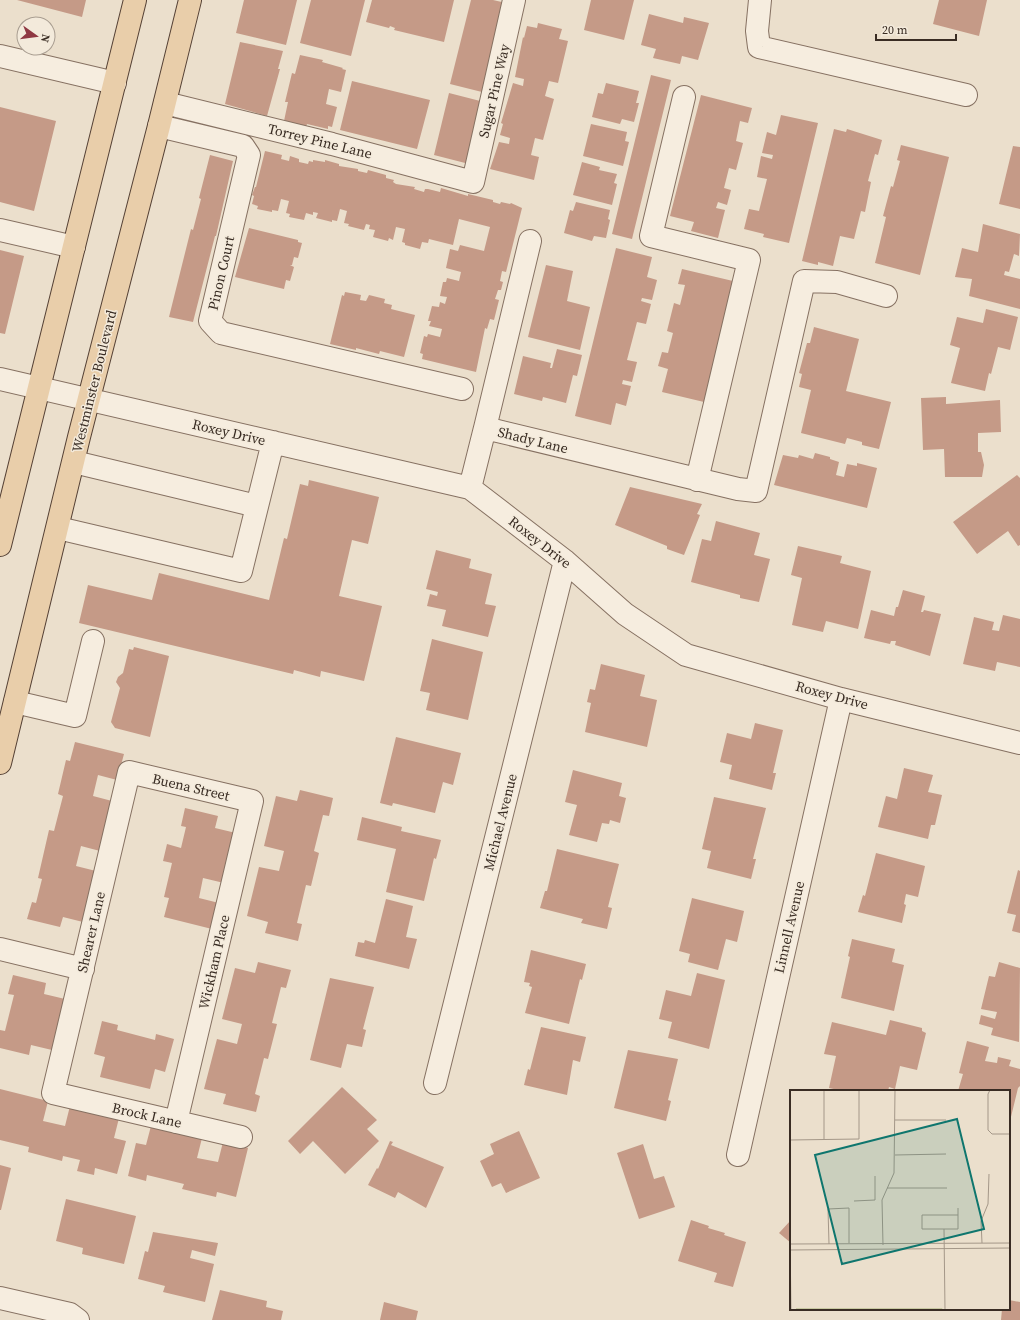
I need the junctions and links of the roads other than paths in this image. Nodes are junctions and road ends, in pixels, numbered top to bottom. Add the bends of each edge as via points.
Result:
1 (135, 0) edge
2 (190, 0) edge
3 (514, 0) edge
4 (760, 0) edge
5 (0, 56) edge
6 (115, 83) junction
7 (966, 95) dead end
8 (684, 97) dead end
9 (165, 103) junction
10 (159, 126) junction
11 (473, 182) joint
12 (0, 230) edge
13 (530, 241) dead end
14 (74, 248) junction
15 (886, 296) dead end
16 (0, 379) edge
17 (39, 387) junction
18 (462, 389) dead end
19 (89, 399) junction
20 (484, 428) junction
21 (273, 442) junction
22 (74, 462) junction
23 (697, 480) junction
24 (470, 488) junction
25 (257, 506) junction
26 (58, 528) junction
27 (0, 545) edge
28 (565, 561) junction
29 (92, 641) dead end
30 (841, 699) junction
31 (15, 702) junction
32 (1020, 743) edge
33 (0, 763) edge
34 (129, 772) joint
35 (252, 801) joint
36 (0, 949) edge
37 (83, 969) junction
38 (435, 1083) dead end
39 (53, 1093) joint
40 (176, 1122) junction
41 (241, 1137) dead end
42 (738, 1155) dead end
43 (0, 1298) edge
44 (78, 1320) edge

1 - 6 main road
2 - 9 main road, Westminster Boulevard
3 - 11 street, Sugar Pine Way
4 - 7 street via 757,31 759,47
5 - 6 street
6 - 14 main road
8 - 23 street via 651,236 749,260
9 - 10 main road, Westminster Boulevard
9 - 11 street, Torrey Pine Lane
10 - 18 street, Pinon Court via 243,146 249,155 210,321 221,333
10 - 19 main road, Westminster Boulevard
12 - 14 street
13 - 20 street, Shady Lane
14 - 17 main road
15 - 23 street, Shady Lane via 837,282 804,281 756,491
16 - 17 street, Roxey Drive
17 - 19 street, Roxey Drive
17 - 27 main road
19 - 21 street, Roxey Drive
19 - 22 main road, Westminster Boulevard
20 - 23 street, Shady Lane
20 - 24 street
21 - 24 street, Roxey Drive
21 - 25 street
22 - 25 street
22 - 26 main road, Westminster Boulevard
24 - 28 street, Roxey Drive
25 - 26 street via 241,571
26 - 31 main road, Westminster Boulevard
28 - 30 street, Roxey Drive via 625,614 686,655
28 - 38 street, Michael Avenue
29 - 31 street via 75,716
30 - 32 street, Roxey Drive
30 - 42 street, Linnell Avenue
31 - 33 main road, Westminster Boulevard
34 - 35 street, Buena Street
34 - 37 street, Shearer Lane
35 - 40 street, Wickham Place
36 - 37 street
37 - 39 street, Shearer Lane
39 - 40 street, Brock Lane
40 - 41 street, Brock Lane
43 - 44 street via 70,1314

